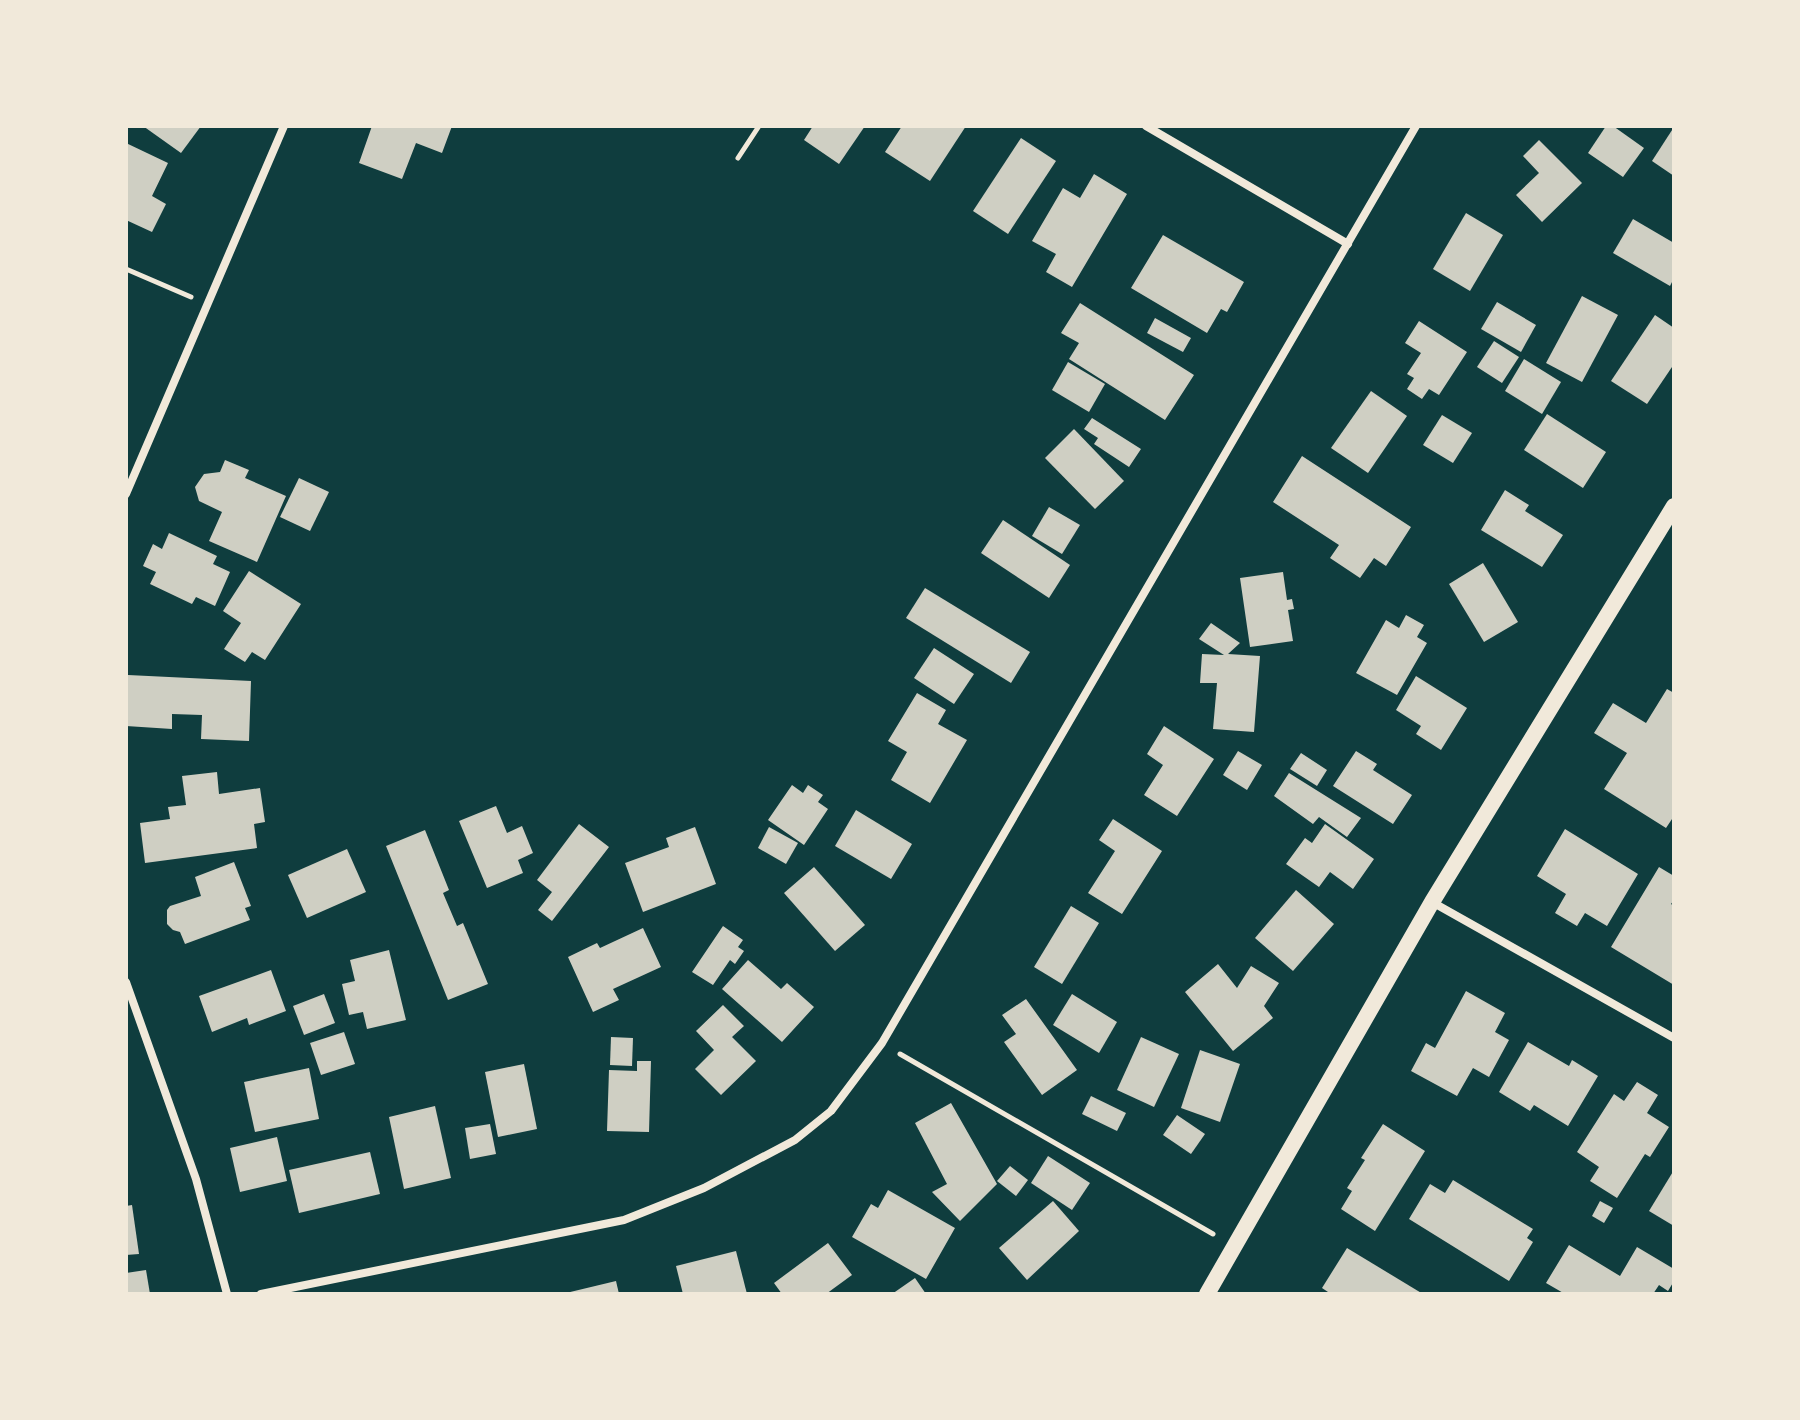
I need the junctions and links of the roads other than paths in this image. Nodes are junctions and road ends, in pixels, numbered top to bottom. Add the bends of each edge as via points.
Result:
1 (284, 126) edge
2 (1146, 126) edge
3 (1416, 126) edge
4 (1348, 244) junction
5 (126, 494) edge
6 (1674, 506) edge
7 (1432, 902) junction
8 (126, 982) edge
9 (136, 1008) junction
10 (126, 1012) edge
11 (1674, 1038) edge
12 (227, 1294) edge
13 (261, 1294) edge
14 (1207, 1294) edge

1 - 5 street
2 - 4 street
3 - 4 street
4 - 13 street via 882,1043 831,1111 795,1140 704,1188 624,1220
6 - 7 main road
7 - 11 street
7 - 14 main road
8 - 9 street
9 - 10 street
9 - 12 street via 196,1179

